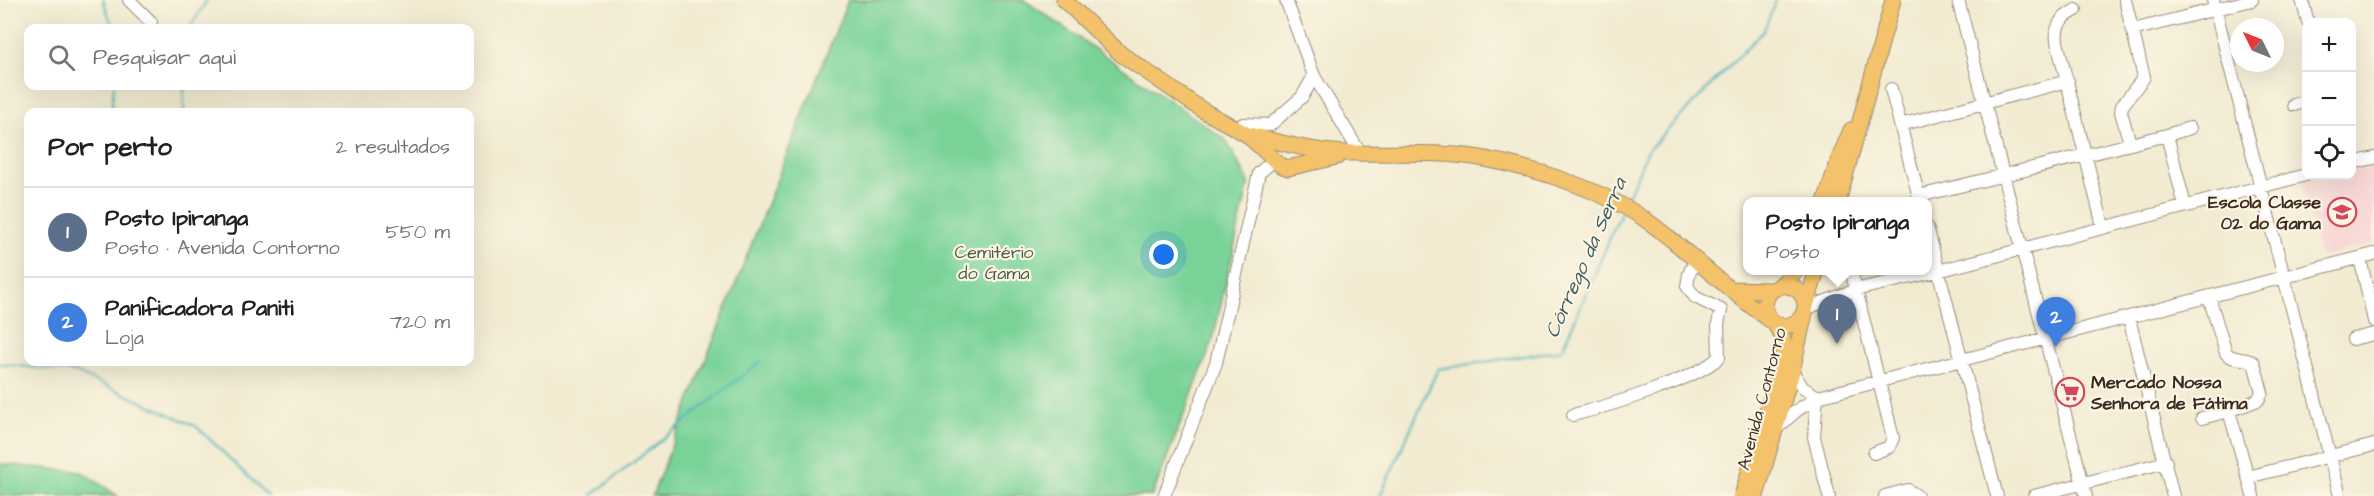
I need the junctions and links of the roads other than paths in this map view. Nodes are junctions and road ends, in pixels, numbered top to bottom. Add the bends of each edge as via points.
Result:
1 (129, 0) edge
2 (1065, 0) edge
3 (1286, 0) edge
4 (1893, 0) edge
5 (1958, 0) edge
6 (2125, 0) edge
7 (2252, 0) edge
8 (2302, 0) edge
9 (2214, 5) edge
10 (2076, 10) dead end
11 (2306, 18) edge
12 (151, 22) dead end
13 (2133, 30) junction
14 (1314, 76) junction
15 (2068, 81) junction
16 (1891, 89) dead end
17 (1984, 102) junction
18 (1863, 103) junction
19 (1900, 125) junction
20 (2190, 128) dead end
21 (1242, 132) junction
22 (2167, 135) junction
23 (2130, 143) junction
24 (1292, 146) junction
25 (1356, 153) junction
26 (2086, 156) junction
27 (2374, 158) edge
28 (1274, 160) junction
29 (2356, 162) edge
30 (1295, 166) junction
31 (2302, 176) edge
32 (2002, 177) junction
33 (2261, 187) junction
34 (1826, 197) edge
35 (1839, 197) edge
36 (1919, 197) edge
37 (1927, 197) edge
38 (2185, 206) junction
39 (2103, 226) junction
40 (1932, 247) edge
41 (2021, 249) junction
42 (2374, 254) edge
43 (2360, 258) junction
44 (1696, 259) junction
45 (1938, 271) junction
46 (1932, 272) edge
47 (1791, 275) edge
48 (1816, 275) edge
49 (1852, 275) edge
50 (1921, 275) edge
51 (2284, 279) junction
52 (1775, 288) junction
53 (1730, 289) junction
54 (1855, 290) junction
55 (2209, 297) junction
56 (1805, 311) junction
57 (2128, 318) junction
58 (1772, 321) junction
59 (2374, 321) edge
60 (2374, 334) edge
61 (2353, 339) dead end
62 (2045, 340) junction
63 (1962, 362) junction
64 (1792, 371) junction
65 (1879, 382) junction
66 (1817, 397) junction
67 (2229, 411) junction
68 (1573, 415) dead end
69 (2202, 418) dead end
70 (1776, 429) junction
71 (2374, 444) edge
72 (1874, 453) dead end
73 (2330, 457) junction
74 (2166, 462) junction
75 (2248, 477) junction
76 (2085, 490) edge
77 (1164, 496) edge
78 (1742, 496) edge
79 (1756, 496) edge
80 (1829, 496) edge
81 (1885, 496) edge
82 (1917, 496) edge
83 (1997, 496) edge
84 (2034, 496) edge
85 (2173, 496) edge
86 (2253, 496) edge
87 (2340, 496) edge

1 - 12 street
2 - 21 main road via 1120,54 1203,111
3 - 14 street
4 - 18 main road
5 - 17 street
6 - 13 street
7 - 9 street
8 - 11 street
9 - 13 street
9 - 33 street
10 - 15 street via 2064,16 2055,30
13 - 23 street via 2144,76 2122,106
14 - 21 street via 1302,98 1270,125 1244,124
14 - 25 street
15 - 17 street
15 - 26 street
16 - 19 street
17 - 19 street
17 - 32 street
18 - 34 main road
18 - 35 main road
19 - 36 street
20 - 22 street
21 - 24 main road
21 - 28 main road
22 - 23 street
22 - 38 street
23 - 26 street
24 - 25 main road
24 - 28 main road via 1277,150
24 - 30 main road via 1301,160
25 - 30 main road
25 - 44 main road via 1431,152 1548,174 1624,207
26 - 32 street
26 - 39 street
27 - 29 street
28 - 30 main road via 1288,168
28 - 77 street via 1259,173 1216,363
31 - 33 street
32 - 37 street
32 - 41 street
33 - 38 street
33 - 51 street
38 - 39 street
39 - 41 street
40 - 45 street
41 - 45 street
41 - 62 street
42 - 43 street
43 - 51 street
43 - 59 street
44 - 53 main road
44 - 68 street via 1687,286 1695,297 1721,310 1719,357 1674,381
45 - 46 street
45 - 63 street
47 - 52 main road
48 - 56 main road, Avenida Contorno
49 - 54 street
50 - 54 street
51 - 55 street
51 - 73 street
52 - 53 main road
52 - 56 main road via 1796,288 1804,297
52 - 58 main road via 1765,301
53 - 58 main road
54 - 56 street
54 - 65 street
55 - 57 street
55 - 67 street via 2226,353 2254,363 2262,392 2258,400
56 - 58 main road via 1792,325
56 - 64 main road, Avenida Contorno
57 - 62 street
57 - 74 street
58 - 78 main road, Avenida Contorno via 1783,338 1783,357
60 - 61 street
62 - 63 street
62 - 76 street
63 - 65 street
63 - 83 street
64 - 66 street via 1803,388
64 - 70 main road, Avenida Contorno
65 - 66 street
65 - 72 street via 1893,438 1889,447
66 - 70 street
66 - 80 street via 1814,437
67 - 69 street
67 - 75 street
70 - 79 main road, Avenida Contorno
71 - 73 street
73 - 75 street
73 - 87 street
74 - 76 street
74 - 85 street
75 - 86 street
76 - 84 street
81 - 82 street via 1908,490

